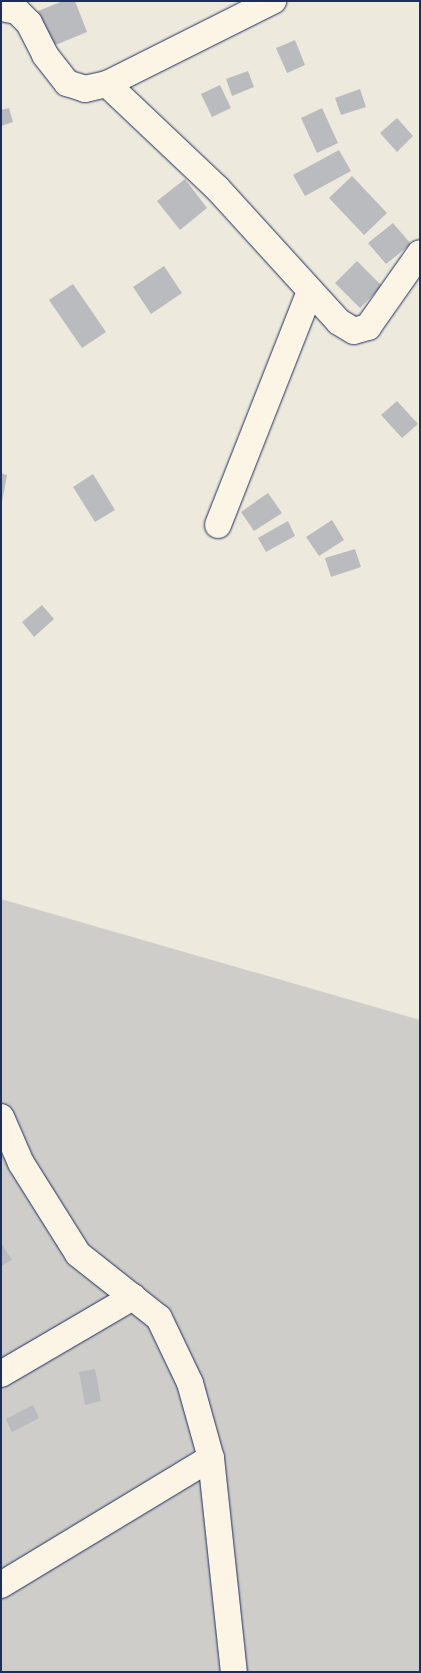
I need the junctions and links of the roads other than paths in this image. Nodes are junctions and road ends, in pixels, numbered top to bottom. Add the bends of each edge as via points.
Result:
1 (273, 1) edge
2 (1, 8) edge
3 (107, 84) junction
4 (420, 253) edge
5 (310, 290) junction
6 (218, 525) dead end
7 (1, 1116) edge
8 (11, 1168) edge
9 (133, 1297) junction
10 (1, 1374) edge
11 (211, 1458) junction
12 (1, 1585) edge
13 (234, 1672) edge

1 - 3 street
2 - 3 street via 17,11 29,23 44,55 67,83 85,89
3 - 5 street via 217,188
4 - 5 street via 368,327 354,331 339,322
5 - 6 street
7 - 8 street
8 - 9 street via 78,1254
9 - 10 street
9 - 11 street via 159,1318 167,1334 190,1383
11 - 12 street
11 - 13 street

